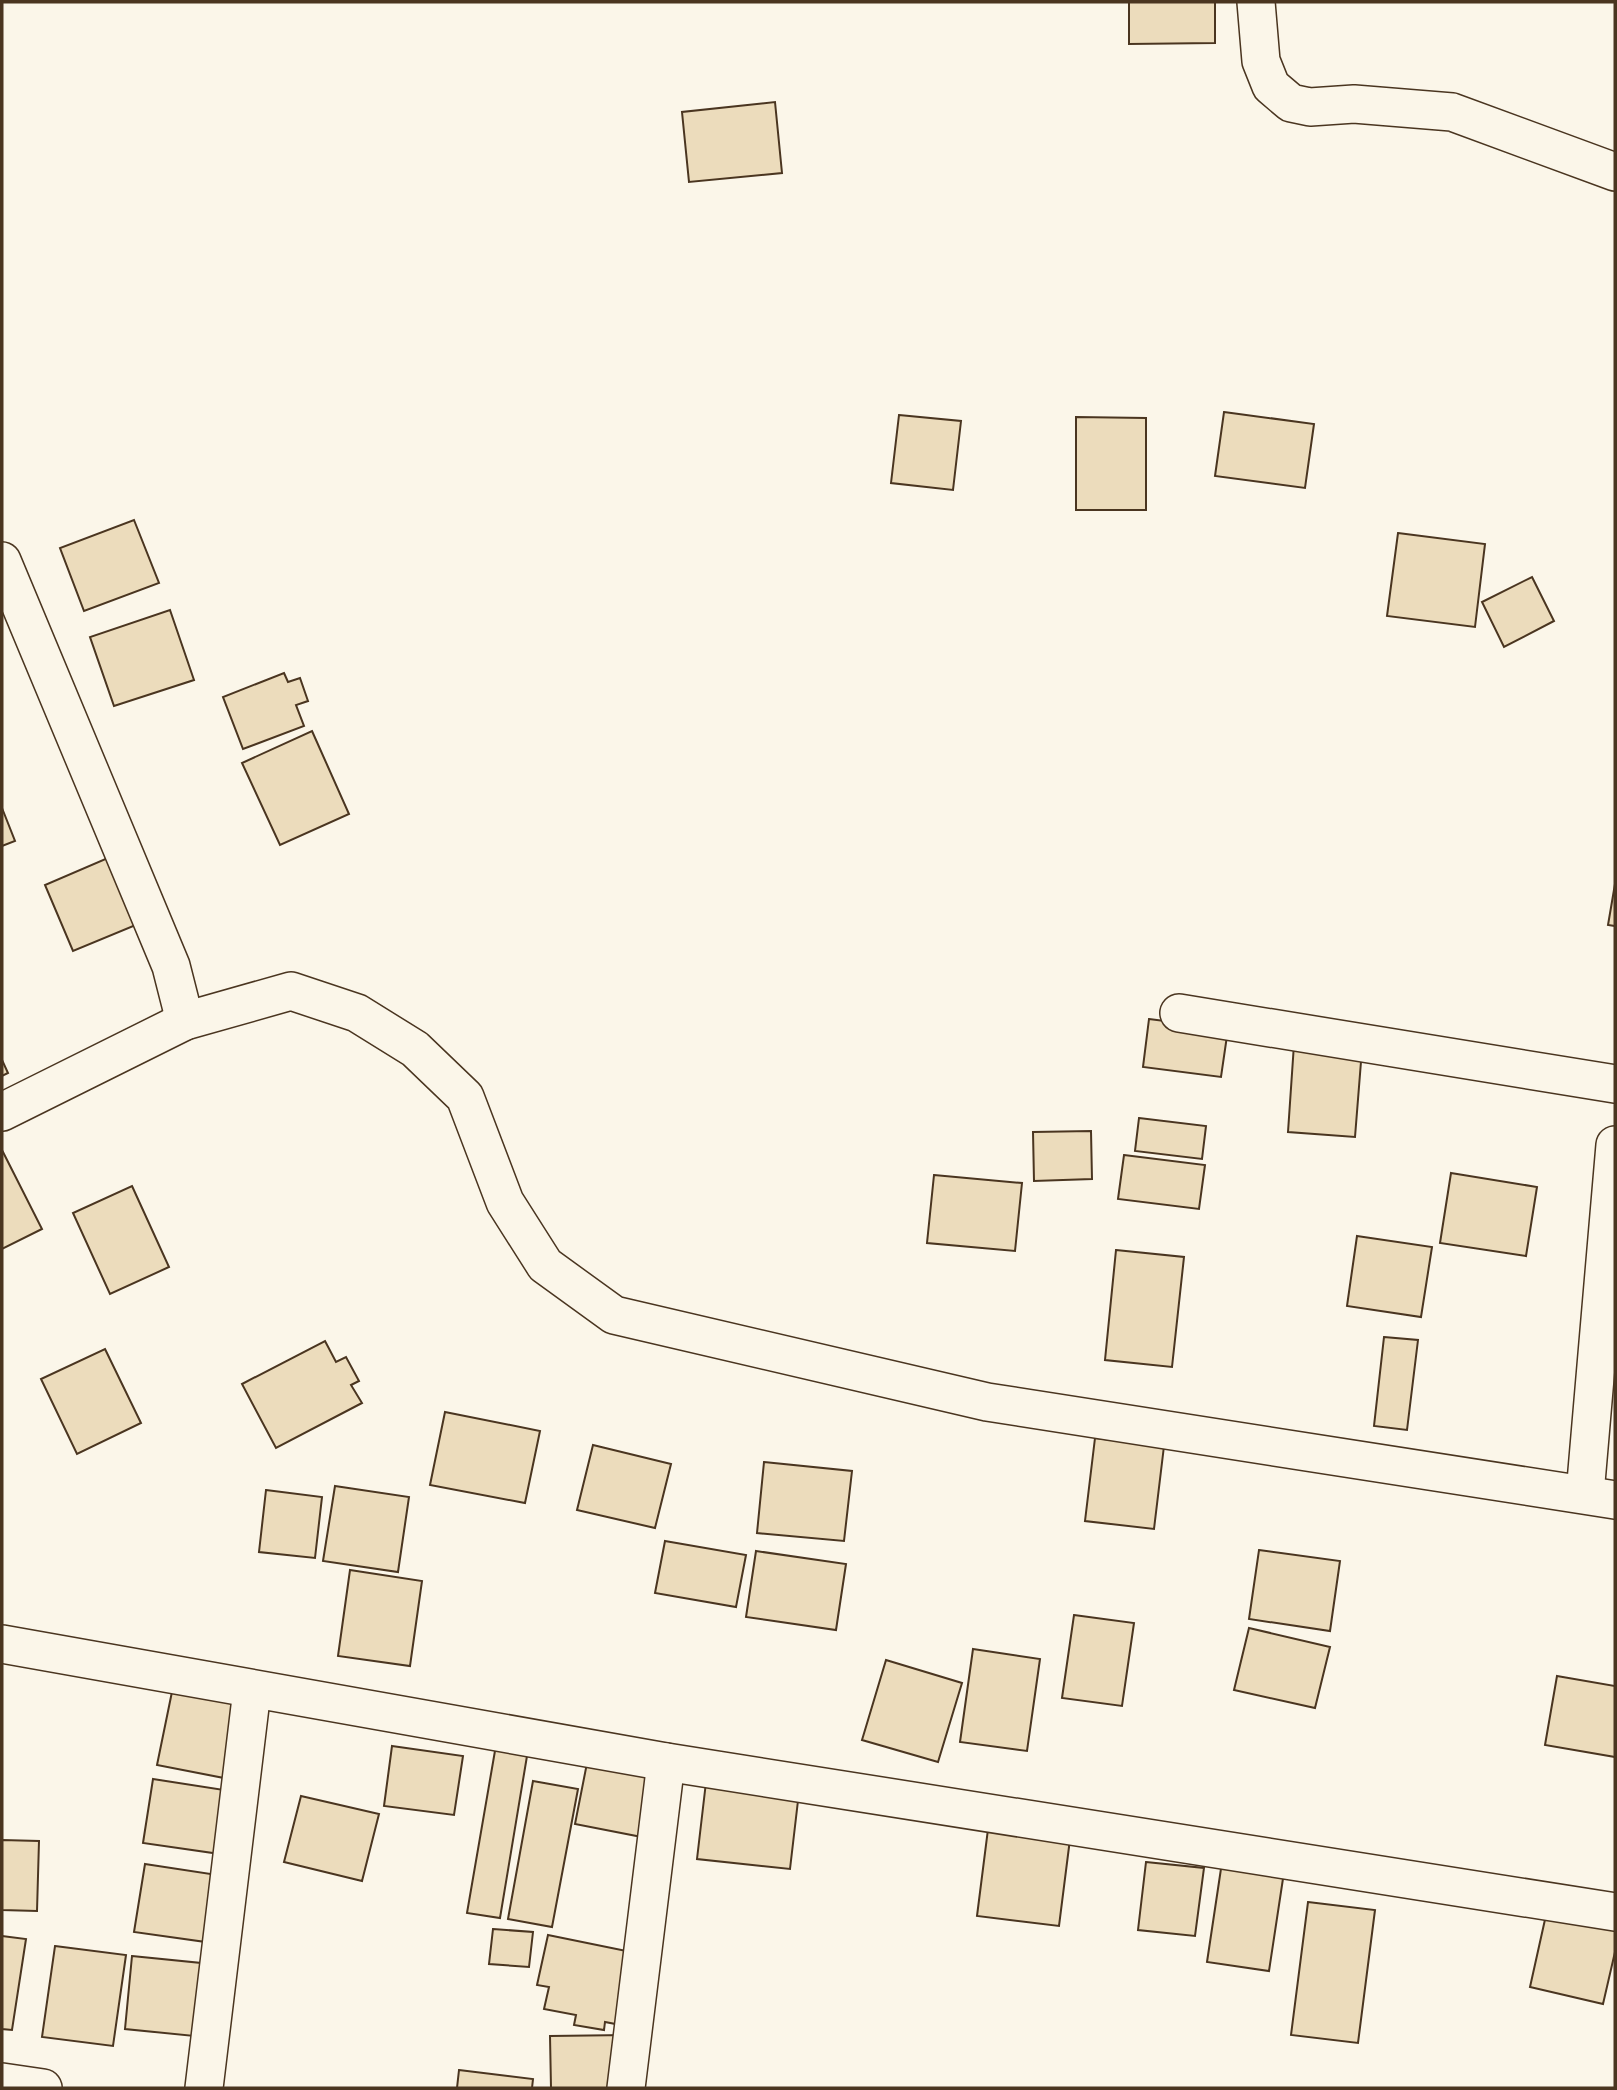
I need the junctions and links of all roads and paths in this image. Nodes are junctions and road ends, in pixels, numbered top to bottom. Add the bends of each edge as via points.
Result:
1 (1256, 2) edge
2 (1615, 172) edge
3 (2, 561) edge
4 (1179, 1013) dead end
5 (185, 1021) junction
6 (1615, 1084) edge
7 (2, 1112) edge
8 (1615, 1145) edge
9 (1600, 1497) edge
10 (2, 1644) edge
11 (252, 1690) junction
12 (666, 1762) junction
13 (1615, 1912) edge
14 (2, 2082) edge
15 (43, 2088) edge
16 (204, 2088) edge
17 (626, 2088) edge

1 - 2 street via 1261,61 1271,86 1291,103 1452,112
3 - 5 street via 171,966
4 - 6 street
5 - 7 street
5 - 9 street via 291,991 357,1013 415,1049 465,1097 505,1202 545,1265 614,1315 987,1402
8 - 9 street
10 - 11 street
11 - 12 street
11 - 16 street
12 - 13 street
12 - 17 street
14 - 15 street

